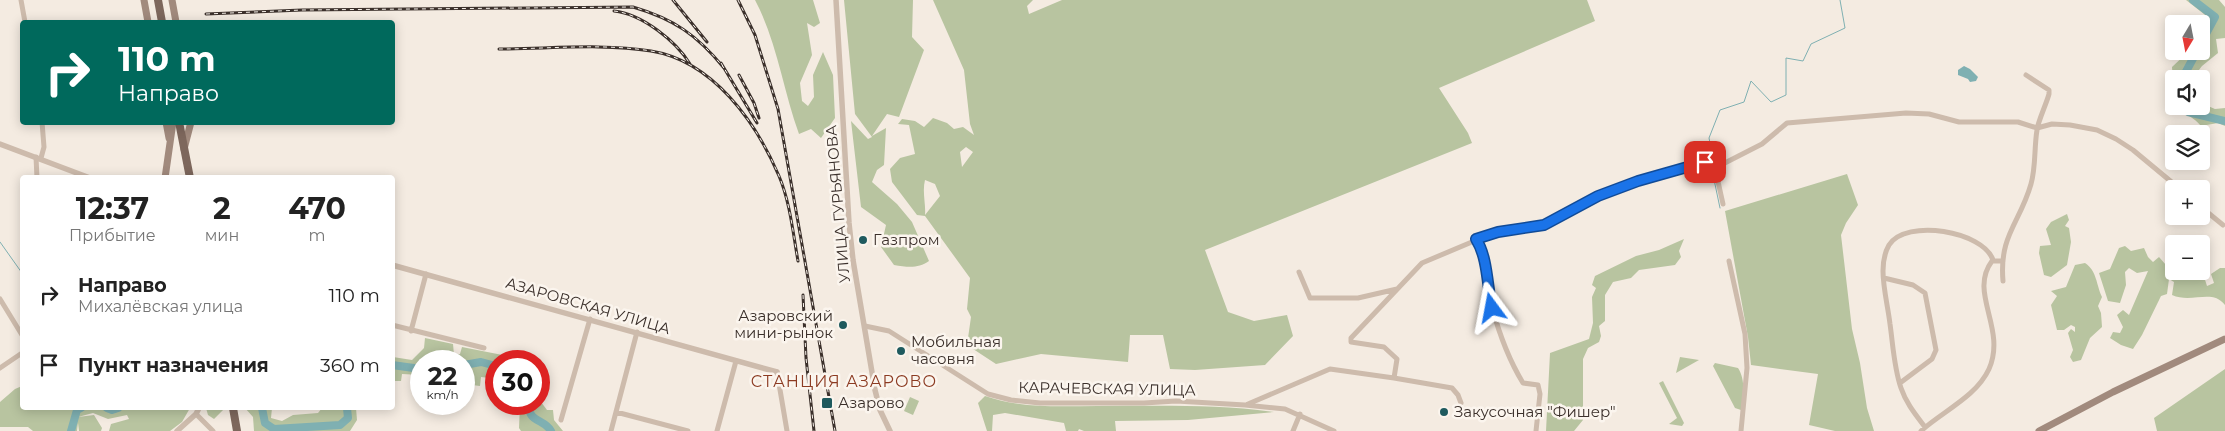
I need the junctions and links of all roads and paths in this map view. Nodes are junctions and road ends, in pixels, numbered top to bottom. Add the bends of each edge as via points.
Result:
1 (21, 0) edge
2 (144, 0) edge
3 (158, 0) edge
4 (172, 0) edge
5 (836, 0) edge
6 (25, 20) edge
7 (148, 20) edge
8 (162, 20) edge
9 (176, 20) edge
10 (2026, 75) dead end
11 (42, 125) edge
12 (166, 125) edge
13 (173, 125) edge
14 (180, 125) edge
15 (190, 125) edge
16 (2037, 128) junction
17 (0, 144) edge
18 (170, 146) junction
19 (184, 149) junction
20 (39, 158) junction
21 (1715, 168) junction
22 (37, 175) edge
23 (82, 175) edge
24 (165, 175) edge
25 (189, 175) edge
26 (2169, 180) edge
27 (1723, 204) dead end
28 (2210, 214) edge
29 (2223, 225) dead end
30 (1476, 239) junction
31 (1994, 260) junction
32 (1730, 261) dead end
33 (2003, 261) junction
34 (395, 267) edge
35 (1299, 272) dead end
36 (426, 274) junction
37 (1884, 278) junction
38 (2003, 281) dead end
39 (1400, 288) junction
40 (0, 299) edge
41 (590, 319) junction
42 (395, 326) edge
43 (865, 326) junction
44 (411, 331) junction
45 (20, 332) edge
46 (637, 332) junction
47 (2225, 339) edge
48 (484, 348) dead end
49 (20, 354) edge
50 (736, 361) junction
51 (0, 368) edge
52 (777, 372) joint
53 (1394, 378) junction
54 (1900, 383) junction
55 (1460, 403) dead end
56 (1245, 405) junction
57 (198, 410) edge
58 (232, 410) edge
59 (616, 412) junction
60 (196, 414) junction
61 (1300, 414) junction
62 (561, 420) dead end
63 (1923, 429) edge
64 (177, 431) edge
65 (213, 431) edge
66 (237, 431) edge
67 (611, 431) edge
68 (688, 431) edge
69 (717, 431) edge
70 (787, 431) edge
71 (890, 431) edge
72 (1293, 431) edge
73 (1334, 431) edge
74 (1536, 431) edge
75 (1741, 431) edge
76 (2039, 431) edge

1 - 6 street
2 - 7 main road
3 - 8 main road
4 - 9 main road
5 - 43 street, УЛИЦА ГУРЬЯНОВА via 849,223
10 - 16 street via 2049,90
11 - 20 street via 44,147
12 - 18 main road
13 - 18 main road
14 - 19 main road
15 - 19 main road
16 - 21 street via 2018,122 1959,122 1929,114 1906,113 1798,120 1787,123 1762,144
16 - 26 street via 2052,124 2096,130 2116,138
16 - 33 street via 2032,182 2025,203 2007,235
17 - 20 street
18 - 24 main road
19 - 25 main road
20 - 22 street
20 - 23 street
21 - 27 street
21 - 30 street via 1705,162 1638,181 1598,196 1544,225
28 - 29 street
30 - 39 street via 1422,263
30 - 74 street via 1485,260 1492,308 1512,363 1523,383 1538,385
31 - 33 street
31 - 37 street via 1991,252 1959,234 1908,232 1896,238 1887,250
31 - 63 street via 1987,267 1983,291 1994,335 1988,370 1974,389
32 - 75 street via 1746,334 1747,368
33 - 38 street
34 - 36 street, АЗАРОВСКАЯ УЛИЦА
35 - 39 street via 1310,298 1358,298
36 - 41 street, АЗАРОВСКАЯ УЛИЦА
36 - 44 street
37 - 54 street
37 - 54 street via 1913,285 1925,293 1936,345 1932,358
39 - 53 street via 1351,338 1351,342 1384,347 1397,359
40 - 45 street
41 - 46 street, АЗАРОВСКАЯ УЛИЦА
41 - 62 street
42 - 44 street
43 - 56 street, КАРАЧЕВСКАЯ УЛИЦА via 889,331 988,394 1011,400 1040,403 1176,401
43 - 71 street, УЛИЦА ГУРЬЯНОВА via 878,403
44 - 48 street
46 - 50 street, АЗАРОВСКАЯ УЛИЦА
46 - 59 street
47 - 76 main road
49 - 51 street
50 - 52 street, АЗАРОВСКАЯ УЛИЦА
50 - 69 street
52 - 70 street
53 - 55 street via 1452,388
53 - 56 street via 1330,368
54 - 63 street
56 - 61 street, КАРАЧЕВСКАЯ УЛИЦА via 1285,409
57 - 60 street
58 - 66 main road
59 - 67 street
59 - 68 street
60 - 64 street
60 - 65 street
61 - 72 street
61 - 73 street, КАРАЧЕВСКАЯ УЛИЦА

